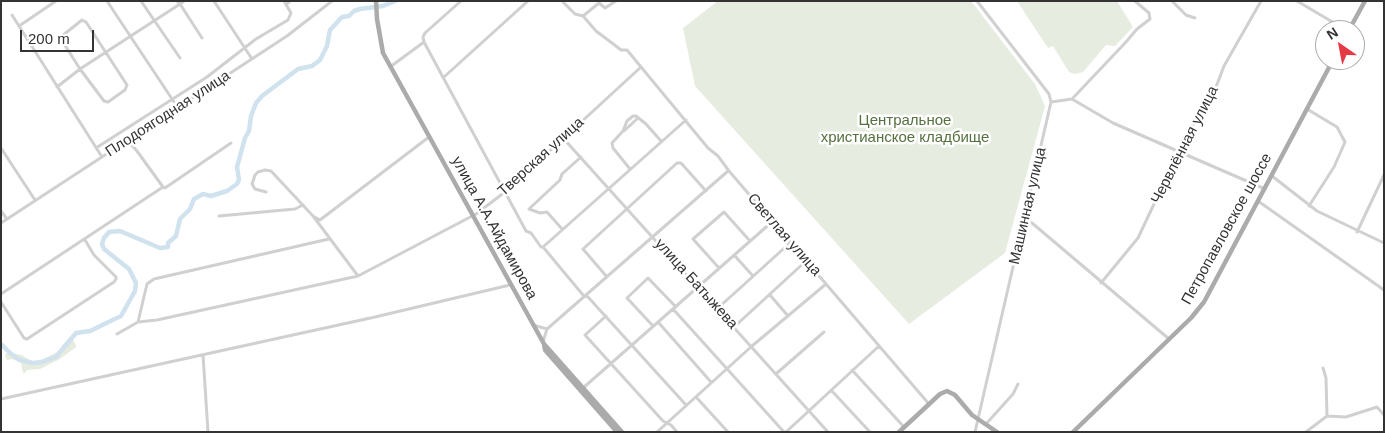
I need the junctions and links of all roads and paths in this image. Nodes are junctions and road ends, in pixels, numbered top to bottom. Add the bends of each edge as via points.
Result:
1 (56, 1) edge
2 (107, 1) edge
3 (141, 1) edge
4 (184, 1) edge
5 (214, 1) edge
6 (290, 1) edge
7 (332, 1) edge
8 (376, 1) edge
9 (461, 1) edge
10 (528, 1) edge
11 (562, 1) edge
12 (616, 1) edge
13 (977, 1) edge
14 (1135, 1) edge
15 (1172, 1) edge
16 (1261, 1) edge
17 (1297, 1) edge
18 (1365, 1) edge
19 (178, 3) edge
20 (285, 3) edge
21 (12, 15) dead end
22 (583, 16) junction
23 (1195, 18) dead end
24 (155, 20) junction
25 (1329, 20) edge
26 (1355, 20) edge
27 (19, 26) junction
28 (131, 36) junction
29 (202, 38) dead end
30 (424, 42) junction
31 (244, 48) junction
32 (105, 52) junction
33 (180, 58) dead end
34 (252, 59) junction
35 (390, 67) junction
36 (641, 67) junction
37 (80, 69) junction
38 (1328, 70) edge
39 (444, 77) junction
40 (57, 87) junction
41 (172, 99) junction
42 (1072, 99) junction
43 (1051, 102) junction
44 (178, 108) junction
45 (1307, 109) junction
46 (686, 120) junction
47 (429, 137) junction
48 (563, 138) junction
49 (127, 140) junction
50 (661, 141) junction
51 (231, 142) dead end
52 (1, 148) edge
53 (96, 148) junction
54 (1180, 151) junction
55 (102, 157) junction
56 (581, 157) junction
57 (630, 169) junction
58 (728, 171) junction
59 (1384, 175) edge
60 (1272, 176) junction
61 (163, 187) junction
62 (609, 187) junction
63 (1264, 189) junction
64 (706, 191) junction
65 (266, 192) dead end
66 (505, 192) junction
67 (35, 200) junction
68 (1258, 201) junction
69 (302, 205) junction
70 (1309, 206) junction
71 (627, 207) junction
72 (1, 210) edge
73 (472, 215) junction
74 (219, 216) dead end
75 (313, 216) junction
76 (7, 219) junction
77 (1024, 220) junction
78 (773, 221) junction
79 (1, 223) edge
80 (562, 229) junction
81 (1357, 232) junction
82 (653, 236) junction
83 (329, 239) junction
84 (85, 240) junction
85 (750, 242) junction
86 (791, 242) junction
87 (1384, 244) edge
88 (543, 247) junction
89 (734, 255) junction
90 (806, 261) junction
91 (719, 268) junction
92 (358, 276) junction
93 (753, 276) junction
94 (607, 277) junction
95 (1101, 283) junction
96 (826, 284) junction
97 (510, 285) junction
98 (698, 287) junction
99 (1384, 290) edge
100 (1, 294) edge
101 (770, 295) junction
102 (586, 296) junction
103 (1, 302) edge
104 (674, 308) junction
105 (718, 308) junction
106 (606, 316) junction
107 (788, 316) junction
108 (138, 322) junction
109 (658, 322) junction
110 (533, 325) junction
111 (653, 326) junction
112 (734, 327) junction
113 (547, 329) junction
114 (824, 332) dead end
115 (117, 334) dead end
116 (1169, 339) junction
117 (543, 343) junction
118 (632, 345) junction
119 (752, 346) junction
120 (879, 346) junction
121 (547, 349) junction
122 (203, 355) junction
123 (611, 364) junction
124 (1323, 368) dead end
125 (727, 369) junction
126 (852, 370) junction
127 (777, 373) junction
128 (711, 382) junction
129 (1018, 384) dead end
130 (583, 388) junction
131 (831, 390) junction
132 (696, 397) junction
133 (1, 399) edge
134 (929, 404) junction
135 (686, 405) junction
136 (809, 410) junction
137 (1383, 414) edge
138 (1327, 416) junction
139 (978, 418) junction
140 (667, 423) junction
141 (986, 424) junction
142 (904, 427) junction
143 (208, 432) edge
144 (617, 432) edge
145 (622, 432) edge
146 (657, 432) edge
147 (677, 432) edge
148 (728, 432) edge
149 (785, 432) edge
150 (828, 432) edge
151 (870, 432) edge
152 (898, 432) edge
153 (975, 432) edge
154 (997, 432) edge
155 (1073, 432) edge
156 (1306, 432) edge

1 - 27 street
2 - 28 street
3 - 24 street
4 - 19 street
5 - 31 street
6 - 20 street
7 - 34 street, Плодоягодная улица
8 - 35 main road, улица А.А.Айдамирова via 380,45
9 - 30 street via 425,33
10 - 39 street
11 - 22 street, Светлая улица via 575,14
12 - 22 street via 605,8 599,3
13 - 43 street via 1049,94
14 - 42 street via 1149,13 1150,19
15 - 23 street via 1186,15
16 - 54 street, Червлённая улица
17 - 25 street
18 - 26 main road
19 - 24 street
19 - 29 street
20 - 31 street via 290,17
21 - 27 street
22 - 36 street, Светлая улица via 596,31 621,50 627,50
24 - 28 street
24 - 33 street
27 - 40 street
28 - 32 street
28 - 41 street
30 - 35 street
30 - 39 street
31 - 34 street
31 - 41 street
32 - 37 street
32 - 37 street via 86,22 79,21 61,37
32 - 37 street via 127,86 108,102
34 - 44 street, Плодоягодная улица
35 - 47 main road, улица А.А.Айдамирова
36 - 46 street, Светлая улица
36 - 48 street, Тверская улица
37 - 40 street
38 - 45 main road, Петропавловское шоссе
39 - 66 street
40 - 53 street
41 - 44 street
41 - 53 street
42 - 43 street
42 - 54 street via 1111,121
43 - 77 street, Машинная улица
44 - 49 street, Плодоягодная улица
45 - 60 main road, Петропавловское шоссе
45 - 70 street via 1337,128 1345,142 1334,167
46 - 50 street
46 - 58 street, Светлая улица
47 - 73 main road, улица А.А.Айдамирова
47 - 75 street via 323,218
48 - 56 street, улица Батыжева
48 - 66 street, Тверская улица
49 - 55 street, Плодоягодная улица
49 - 61 street
50 - 57 street
50 - 57 street via 633,116 612,144
51 - 61 street
52 - 67 street
53 - 55 street
54 - 63 street
54 - 95 street, Червлённая улица via 1138,238
55 - 67 street, Плодоягодная улица
56 - 62 street, улица Батыжева
56 - 80 street via 529,209 547,212
57 - 62 street
58 - 64 street
58 - 78 street, Светлая улица
59 - 81 street
60 - 63 main road, Петропавловское шоссе
60 - 70 street
61 - 84 street
62 - 71 street, улица Батыжева
62 - 80 street
63 - 68 main road, Петропавловское шоссе
64 - 71 street via 679,162
64 - 82 street
65 - 69 street via 255,189 252,184 255,175 265,170 271,172
66 - 73 street, Тверская улица
66 - 88 street via 526,231
67 - 76 street, Плодоягодная улица
68 - 99 street
68 - 116 main road, Петропавловское шоссе via 1204,302
69 - 74 street via 295,209
69 - 75 street
70 - 81 street
71 - 82 street, улица Батыжева
71 - 94 street via 583,249
72 - 76 street
73 - 92 street, Тверская улица
73 - 97 main road, улица А.А.Айдамирова
75 - 83 street
76 - 79 street, Плодоягодная улица
77 - 95 street via 1032,223
77 - 139 street, Машинная улица
78 - 85 street
78 - 86 street, Светлая улица
80 - 88 street
81 - 87 street
82 - 94 street
82 - 98 street, улица Батыжева
83 - 92 street
83 - 108 street via 154,279 147,284
84 - 100 street
84 - 103 street via 116,281 25,339
85 - 89 street
85 - 91 street via 724,212 693,238
86 - 90 street, Светлая улица
86 - 93 street
88 - 102 street via 566,277
89 - 91 street
89 - 93 street
90 - 96 street, Светлая улица
90 - 101 street
91 - 98 street
92 - 108 street, Тверская улица
93 - 105 street
94 - 102 street
95 - 116 street
96 - 107 street
96 - 120 street, Светлая улица
97 - 110 main road, улица А.А.Айдамирова
97 - 122 street
98 - 104 street
98 - 105 street, улица Батыжева
101 - 107 street
101 - 112 street
102 - 106 street
102 - 113 street
104 - 109 street
104 - 111 street via 648,278 627,298
104 - 125 street
105 - 112 street, улица Батыжева
106 - 118 street
106 - 123 street via 585,335
107 - 119 street
108 - 115 street
109 - 111 street
109 - 128 street
110 - 113 street
110 - 117 main road, улица А.А.Айдамирова
111 - 118 street
112 - 119 street, улица Батыжева
113 - 117 street
114 - 127 street
116 - 155 main road, Петропавловское шоссе
117 - 121 main road, улица А.А.Айдамирова
118 - 123 street
118 - 135 street
119 - 125 street
119 - 127 street, улица Батыжева
120 - 126 street
120 - 134 street, Светлая улица
121 - 130 main road
121 - 144 main road
122 - 133 street
122 - 143 street
123 - 130 street
123 - 140 street
124 - 138 street
125 - 128 street
125 - 149 street
126 - 131 street
126 - 142 street
127 - 136 street, улица Батыжева
128 - 132 street
129 - 141 street via 1014,394
130 - 145 main road
131 - 136 street
131 - 151 street
132 - 135 street
132 - 148 street
134 - 139 main road via 947,391
134 - 142 main road
135 - 140 street
136 - 149 street
136 - 150 street, улица Батыжева
137 - 138 street via 1377,407 1346,417
138 - 156 street
139 - 141 main road
139 - 153 street, Машинная улица
140 - 146 street
140 - 147 street
141 - 154 main road
142 - 152 main road

